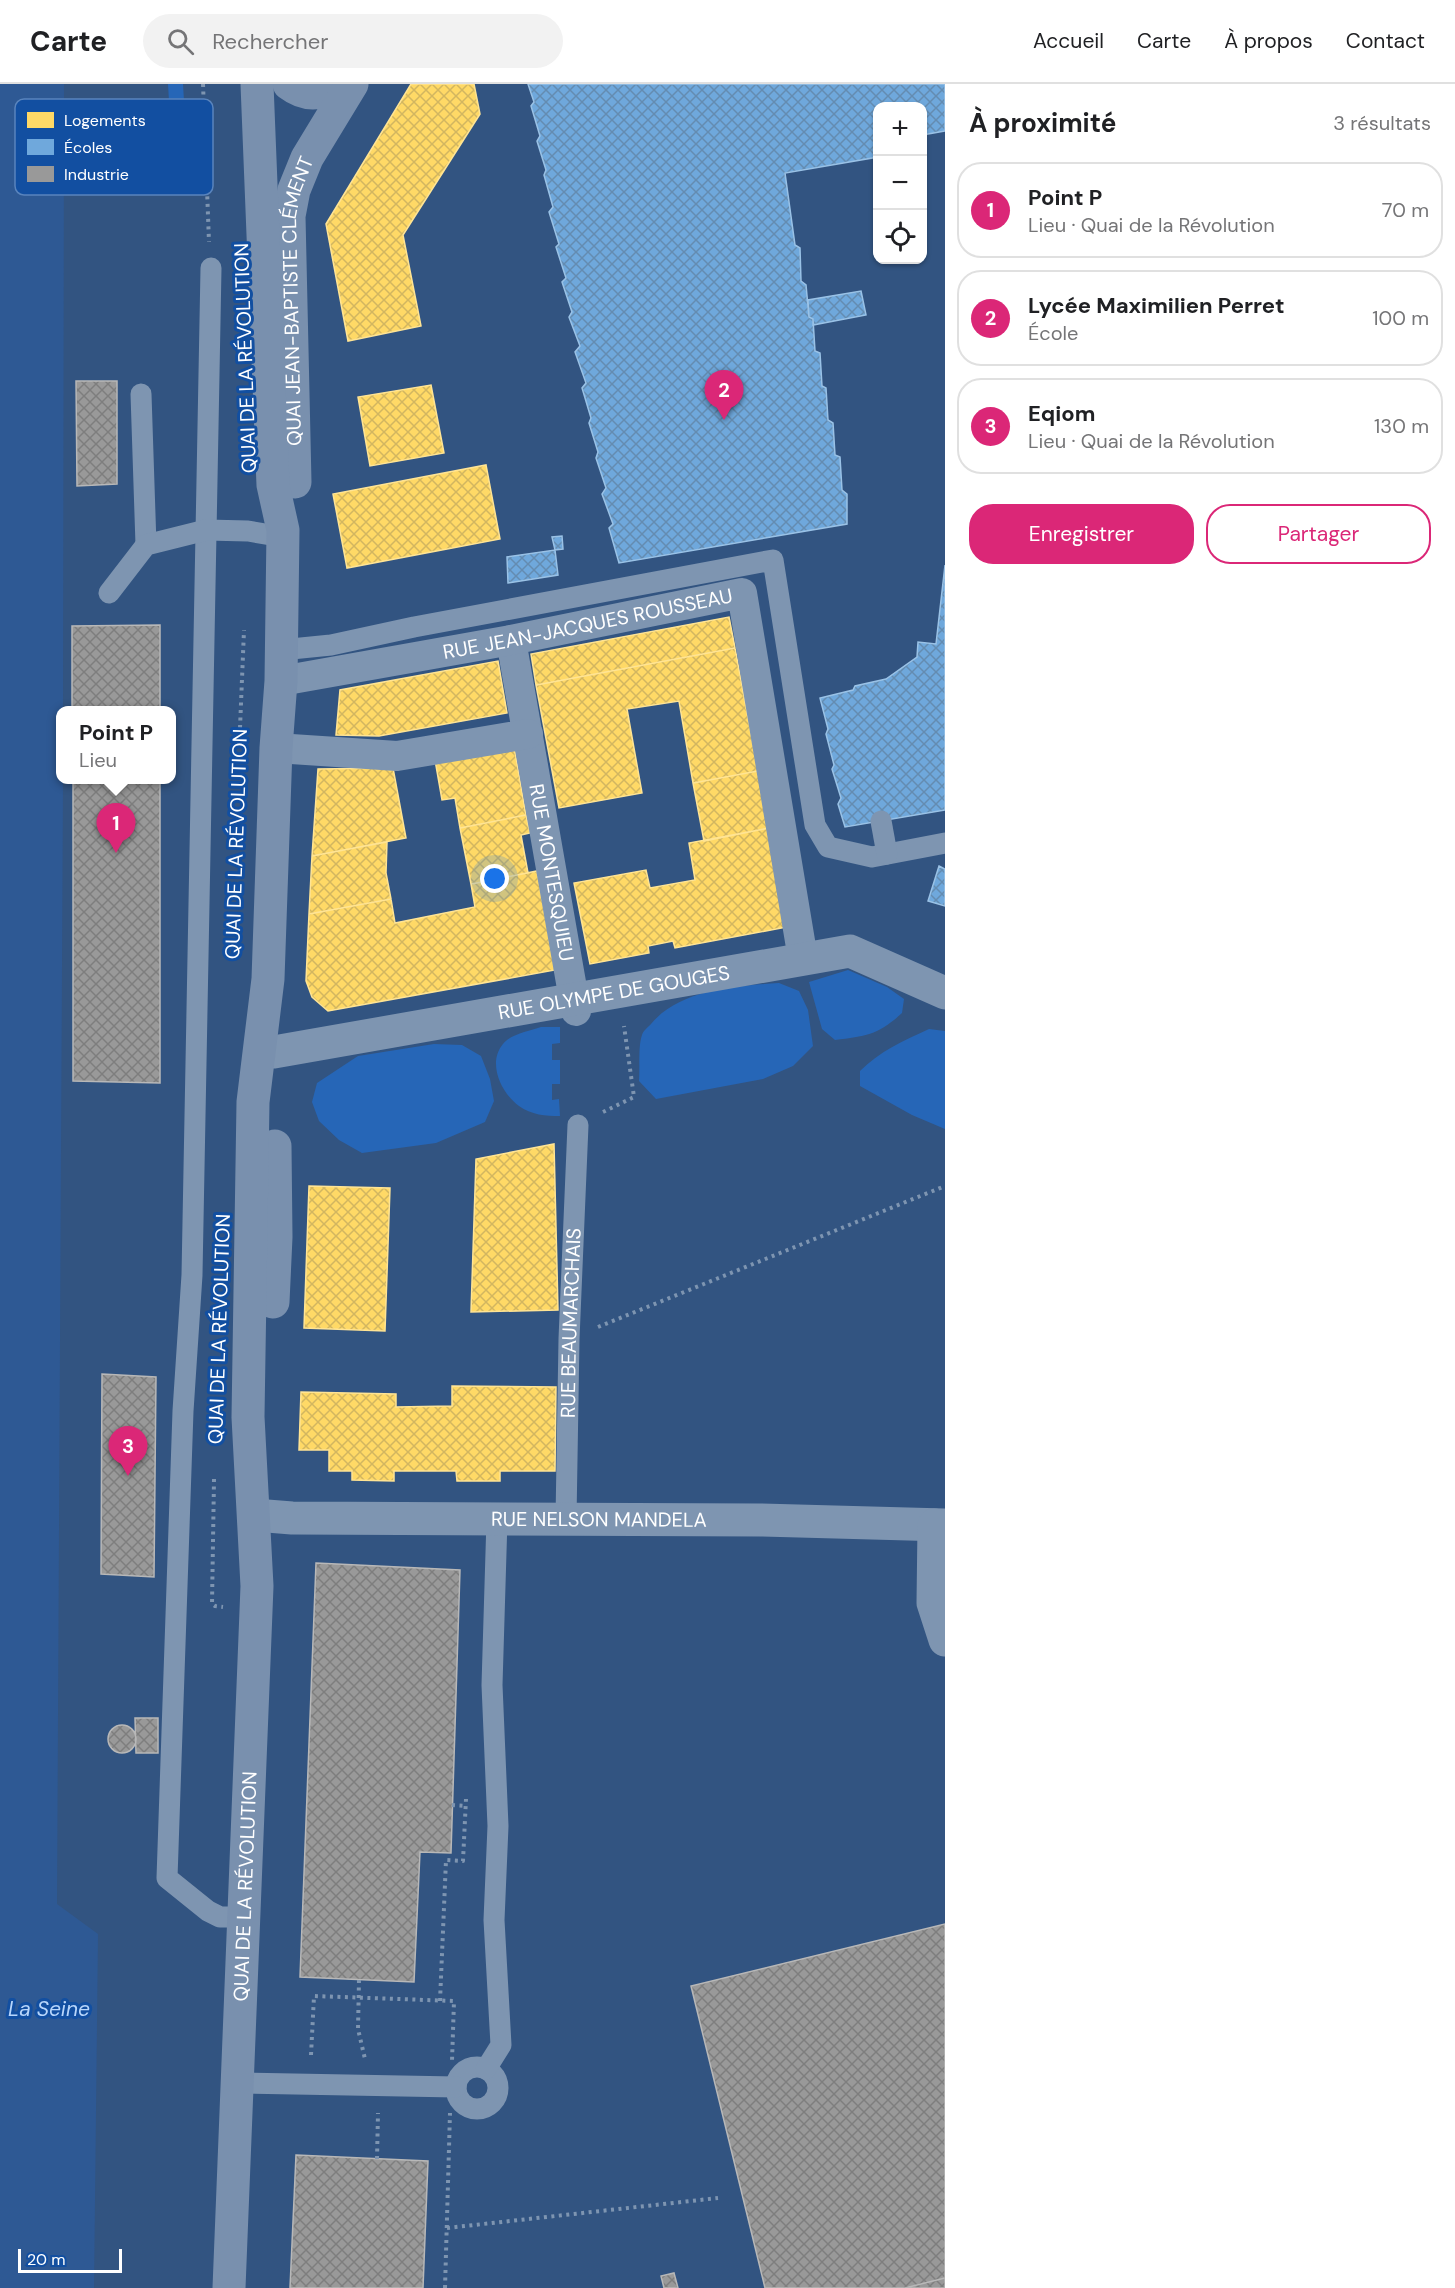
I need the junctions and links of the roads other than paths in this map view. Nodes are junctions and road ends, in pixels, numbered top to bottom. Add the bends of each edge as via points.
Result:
1 (257, 84) edge
2 (289, 84) edge
3 (339, 84) edge
4 (352, 84) edge
5 (211, 274) road end
6 (141, 394) dead end
7 (206, 530) junction
8 (283, 534) junction
9 (146, 545) junction
10 (109, 593) dead end
11 (511, 640) junction
12 (281, 650) junction
13 (281, 681) junction
14 (528, 734) junction
15 (276, 748) junction
16 (880, 821) dead end
17 (945, 843) edge
18 (887, 854) junction
19 (803, 959) junction
20 (268, 979) junction
21 (945, 993) edge
22 (575, 1005) junction
23 (274, 1052) junction
24 (578, 1125) road end
25 (254, 1500) junction
26 (497, 1519) junction
27 (566, 1519) junction
28 (939, 1525) edge
29 (945, 1640) edge
30 (244, 1917) junction
31 (486, 2069) junction
32 (238, 2083) junction
33 (456, 2087) junction
34 (229, 2288) edge

1 - 8 main road, QUAI DE LA RÉVOLUTION via 273,485
2 - 3 main road via 299,91 316,94
4 - 8 main road, QUAI JEAN-BAPTISTE CLÉMENT via 307,158 294,189 289,216 296,485
5 - 7 lane
6 - 9 lane
7 - 8 lane
7 - 9 lane
7 - 30 lane via 192,1275 183,1411 167,1878 208,1911 220,1917
8 - 12 main road, QUAI DE LA RÉVOLUTION
9 - 10 lane
11 - 13 street, RUE JEAN-JACQUES ROUSSEAU
11 - 14 street, RUE MONTESQUIEU
11 - 19 street, RUE JEAN-JACQUES ROUSSEAU via 742,593
12 - 13 main road, QUAI DE LA RÉVOLUTION
12 - 18 lane via 331,645 772,560 815,825 828,847 872,857
13 - 15 main road, QUAI DE LA RÉVOLUTION
14 - 15 street via 397,756
14 - 22 street, RUE MONTESQUIEU
15 - 20 main road, QUAI DE LA RÉVOLUTION
16 - 18 lane
17 - 18 lane
19 - 21 street, RUE OLYMPE DE GOUGES via 850,951
19 - 22 street, RUE OLYMPE DE GOUGES via 619,992
20 - 23 main road, QUAI DE LA RÉVOLUTION
20 - 25 main road, QUAI DE LA RÉVOLUTION via 253,1102 248,1417
22 - 23 street, RUE OLYMPE DE GOUGES
23 - 25 main road, QUAI DE LA RÉVOLUTION via 276,1237 270,1417
24 - 27 lane, RUE BEAUMARCHAIS
25 - 26 street, RUE NELSON MANDELA via 292,1518
25 - 30 main road, QUAI DE LA RÉVOLUTION via 256,1593
26 - 27 street, RUE NELSON MANDELA
26 - 31 lane via 492,1684 498,1826 494,1920 501,2045
27 - 28 street, RUE NELSON MANDELA
28 - 29 street via 933,1603
30 - 32 main road, QUAI DE LA RÉVOLUTION
31 - 33 lane via 470,2068 459,2076
31 - 33 lane via 494,2075 498,2088 488,2106 467,2106
32 - 33 lane
32 - 34 main road, QUAI DE LA RÉVOLUTION

